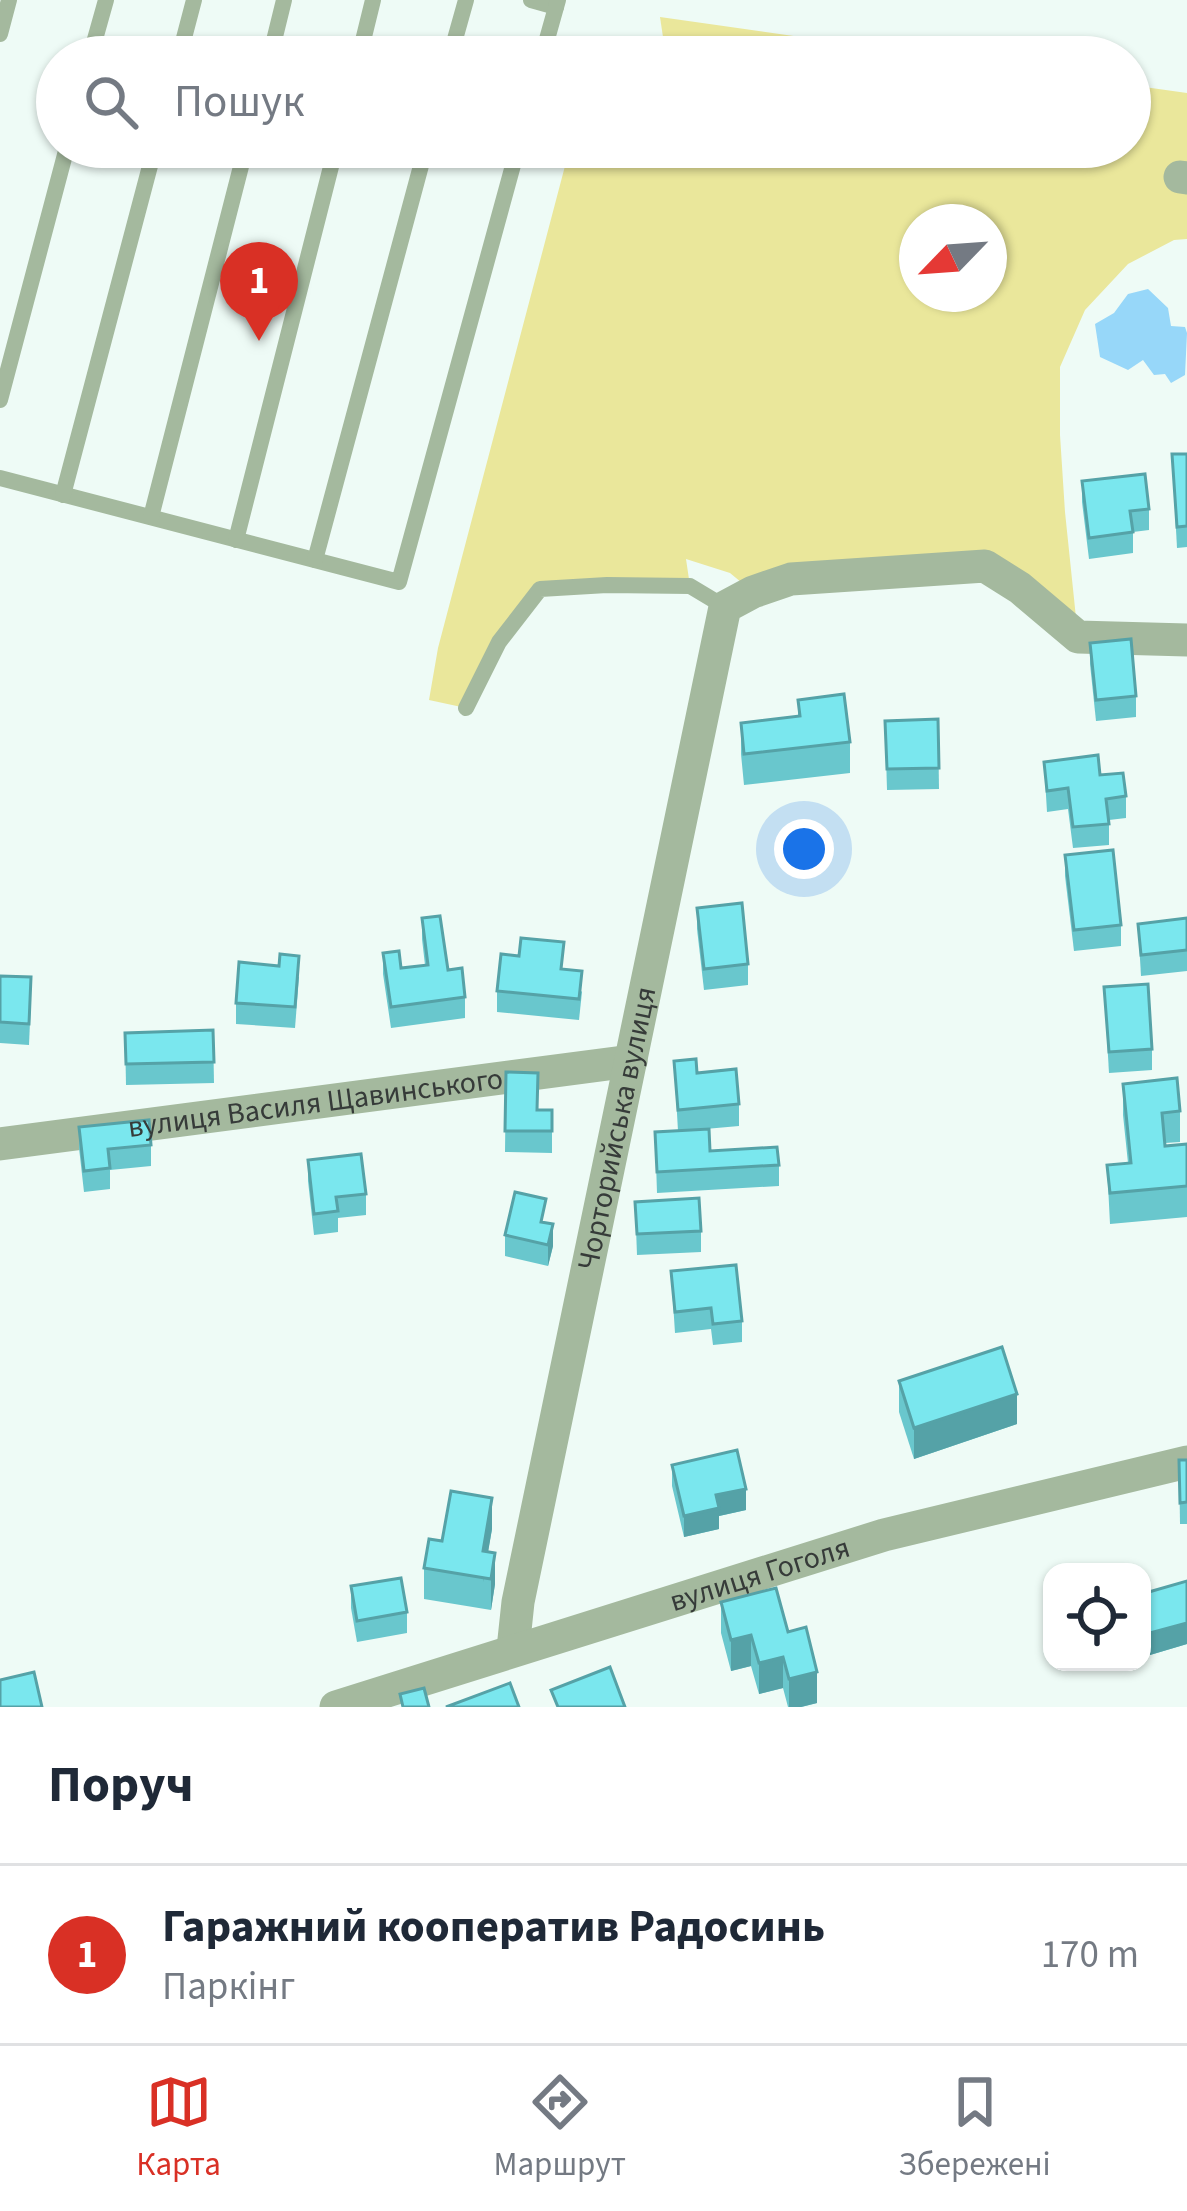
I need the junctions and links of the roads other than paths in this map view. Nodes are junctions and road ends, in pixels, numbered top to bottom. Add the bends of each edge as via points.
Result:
1 (9, 0) edge
2 (106, 0) edge
3 (194, 0) edge
4 (284, 0) edge
5 (373, 0) edge
6 (466, 0) edge
7 (531, 0) edge
8 (557, 3) edge
9 (0, 34) edge
10 (97, 36) edge
11 (185, 36) edge
12 (275, 36) edge
13 (364, 36) edge
14 (456, 36) edge
15 (548, 36) edge
16 (61, 168) edge
17 (149, 168) edge
18 (241, 168) edge
19 (331, 168) edge
20 (420, 168) edge
21 (512, 168) edge
22 (0, 400) edge
23 (0, 478) edge
24 (63, 495) junction
25 (151, 518) junction
26 (236, 540) junction
27 (315, 560) junction
28 (725, 607) junction
29 (1187, 640) edge
30 (466, 708) dead end
31 (631, 1060) junction
32 (0, 1144) edge
33 (1187, 1462) edge
34 (513, 1649) junction
35 (336, 1707) edge

1 - 9 lane
2 - 10 lane
3 - 11 lane
4 - 12 lane
5 - 13 lane
6 - 14 lane
7 - 8 lane
8 - 15 lane
16 - 22 lane
17 - 24 lane
18 - 25 lane
19 - 26 lane
20 - 27 lane
21 - 27 lane via 399,582
23 - 24 lane
24 - 25 lane
25 - 26 lane
26 - 27 lane
28 - 29 street via 791,580 985,566 1078,637
28 - 30 lane via 690,586 540,589 499,642
28 - 31 street, Чорторийська вулиця
31 - 32 street, вулиця Василя Щавинського
31 - 34 street, Чорторийська вулиця
33 - 34 street, вулиця Гоголя via 884,1535
34 - 35 street, вулиця Гоголя

